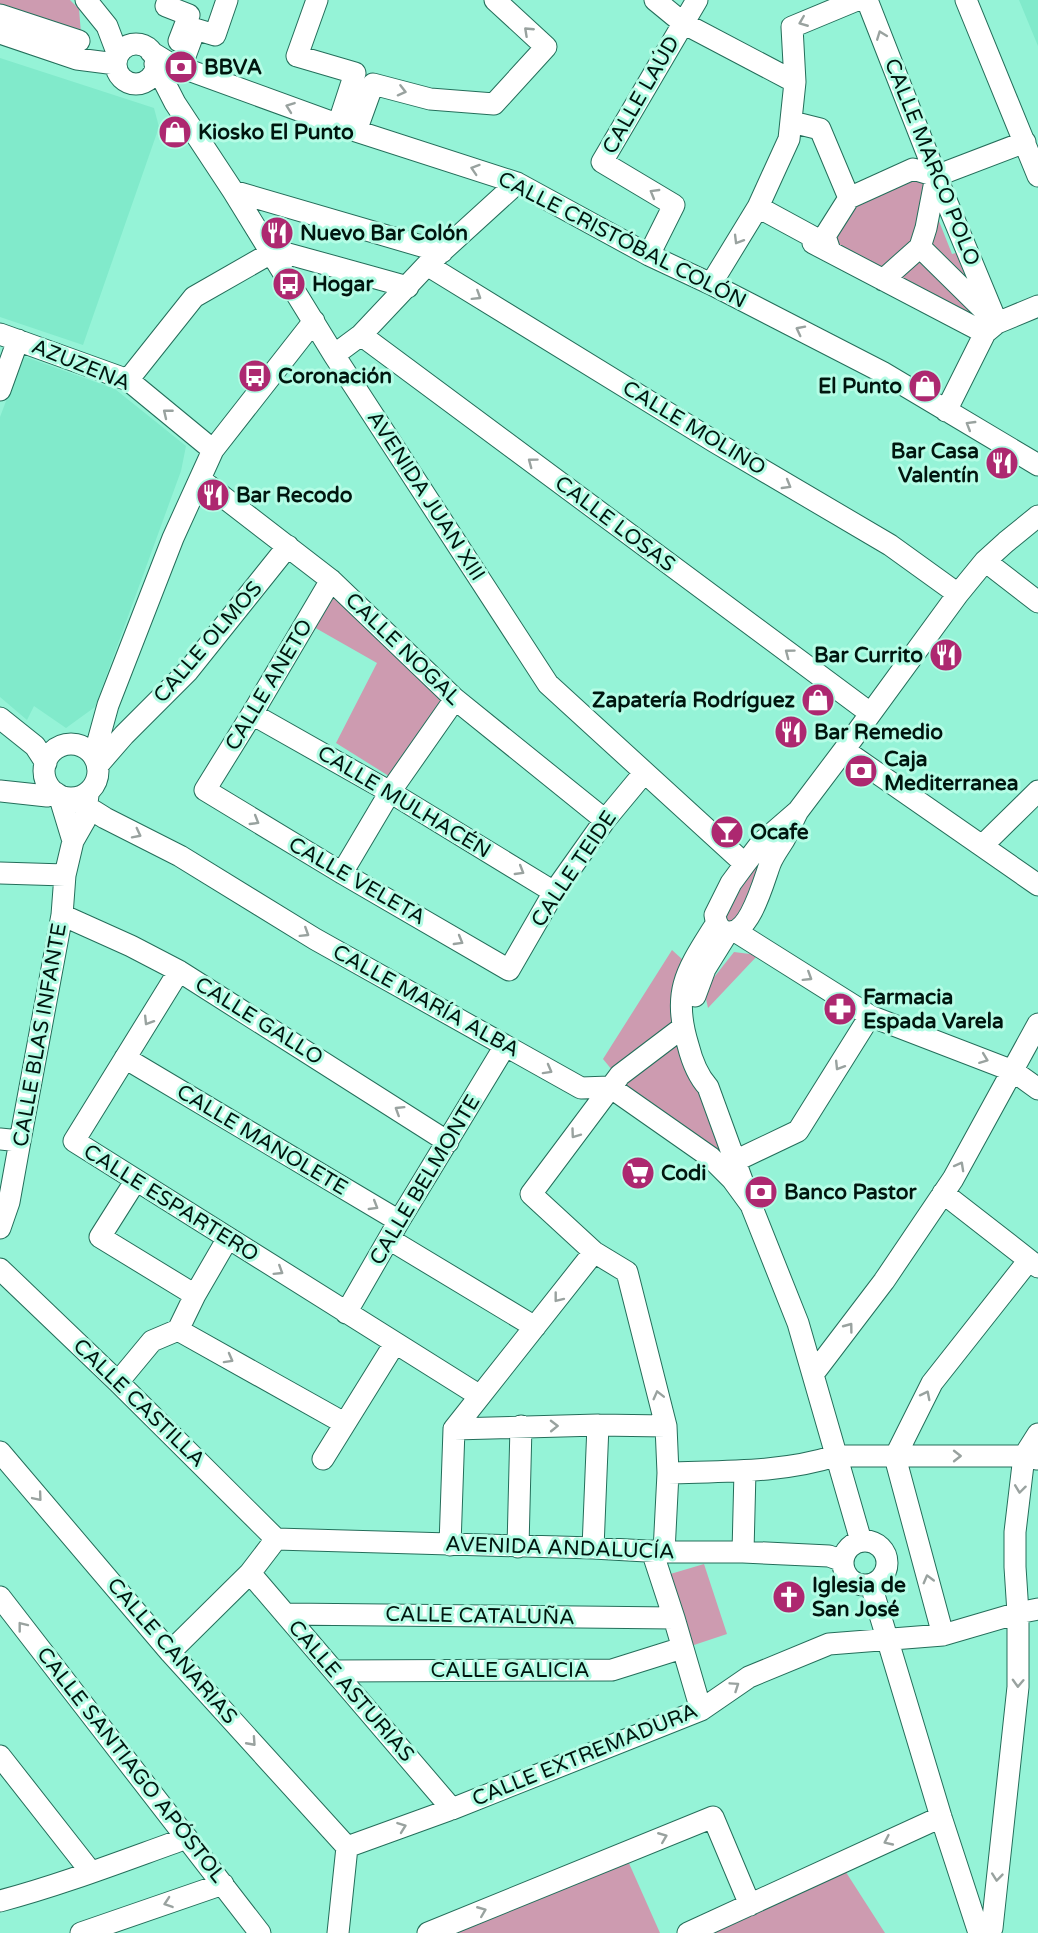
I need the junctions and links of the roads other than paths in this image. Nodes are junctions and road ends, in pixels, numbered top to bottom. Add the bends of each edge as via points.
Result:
1 (87, 0) edge
2 (168, 0) edge
3 (227, 0) edge
4 (317, 0) edge
5 (495, 0) edge
6 (655, 0) edge
7 (697, 0) edge
8 (857, 0) edge
9 (867, 0) edge
10 (966, 0) edge
11 (0, 15) edge
12 (683, 23) junction
13 (0, 33) edge
14 (79, 41) dead end
15 (146, 58) junction
16 (795, 82) junction
17 (142, 83) junction
18 (175, 103) junction
19 (792, 122) junction
20 (347, 128) junction
21 (1024, 142) junction
22 (936, 176) junction
23 (1038, 176) edge
24 (517, 183) junction
25 (233, 191) junction
26 (849, 198) junction
27 (758, 207) junction
28 (920, 247) junction
29 (830, 252) junction
30 (278, 253) junction
31 (649, 255) junction
32 (435, 258) junction
33 (883, 280) junction
34 (711, 284) junction
35 (408, 287) junction
36 (1038, 306) edge
37 (314, 321) junction
38 (991, 328) junction
39 (361, 335) junction
40 (9, 337) edge
41 (334, 355) junction
42 (128, 381) junction
43 (0, 390) edge
44 (946, 411) junction
45 (213, 450) junction
46 (1038, 465) edge
47 (200, 479) junction
48 (1038, 516) edge
49 (288, 546) junction
50 (986, 561) junction
51 (331, 580) junction
52 (958, 594) junction
53 (1038, 602) edge
54 (455, 699) junction
55 (108, 705) junction
56 (870, 713) junction
57 (252, 714) junction
58 (0, 718) edge
59 (124, 735) junction
60 (844, 750) junction
61 (68, 773) junction
62 (644, 774) junction
63 (205, 790) joint
64 (0, 791) edge
65 (1038, 791) edge
66 (390, 792) junction
67 (605, 820) junction
68 (73, 841) junction
69 (982, 846) junction
70 (727, 847) junction
71 (757, 856) junction
72 (0, 873) edge
73 (342, 873) junction
74 (65, 875) junction
75 (731, 883) junction
76 (1038, 885) edge
77 (554, 892) junction
78 (62, 915) junction
79 (727, 929) junction
80 (509, 970) joint
81 (179, 971) junction
82 (870, 1016) junction
83 (1038, 1024) edge
84 (682, 1028) junction
85 (505, 1046) junction
86 (125, 1058) junction
87 (1012, 1071) junction
88 (610, 1087) junction
89 (708, 1087) junction
90 (1038, 1089) edge
91 (10, 1140) edge
92 (448, 1142) junction
93 (735, 1161) junction
94 (136, 1180) junction
95 (943, 1192) junction
96 (751, 1204) junction
97 (399, 1221) junction
98 (0, 1228) edge
99 (228, 1238) junction
100 (389, 1239) junction
101 (594, 1252) junction
102 (1033, 1264) edge
103 (0, 1269) edge
104 (195, 1296) junction
105 (346, 1313) junction
106 (535, 1327) junction
107 (178, 1330) junction
108 (394, 1343) junction
109 (814, 1374) junction
110 (118, 1382) junction
111 (480, 1396) junction
112 (344, 1423) junction
113 (598, 1425) junction
114 (521, 1426) junction
115 (666, 1426) junction
116 (454, 1429) junction
117 (1038, 1434) edge
118 (0, 1452) edge
119 (835, 1456) junction
120 (895, 1457) junction
121 (1031, 1457) edge
122 (323, 1459) dead end
123 (745, 1471) junction
124 (668, 1473) junction
125 (276, 1539) junction
126 (861, 1541) junction
127 (450, 1545) junction
128 (518, 1547) junction
129 (593, 1548) junction
130 (658, 1551) junction
131 (743, 1552) junction
132 (843, 1561) junction
133 (250, 1573) junction
134 (871, 1585) junction
135 (0, 1597) edge
136 (1028, 1611) edge
137 (285, 1614) junction
138 (674, 1618) junction
139 (943, 1635) junction
140 (888, 1639) junction
141 (682, 1648) junction
142 (170, 1652) junction
143 (334, 1671) junction
144 (700, 1710) junction
145 (0, 1756) edge
146 (452, 1809) junction
147 (941, 1817) junction
148 (187, 1838) junction
149 (347, 1847) junction
150 (91, 1872) junction
151 (224, 1884) junction
152 (0, 1901) edge
153 (750, 1905) junction
154 (81, 1933) edge
155 (260, 1933) edge
156 (338, 1933) edge
157 (428, 1933) edge
158 (688, 1933) edge
159 (979, 1933) edge
160 (986, 1933) edge

1 - 15 street via 115,21
2 - 15 street via 166,6 189,15
3 - 15 street via 215,35 195,29
4 - 20 street via 297,56 355,73
20 -> 5 street via 373,84 430,99 494,104 546,47
6 - 12 street
7 - 12 street, CALLE LAÚD
8 -> 16 street via 792,27
22 -> 9 street, CALLE MARCO POLO
10 - 21 street
11 - 14 street
12 - 16 street
31 -> 12 street, CALLE LAÚD via 674,205 602,162
13 - 15 street, CALLE CRISTÓBAL COLÓN via 77,59
15 - 17 street via 152,76
15 - 17 street, AVENIDA JUAN XIII via 117,70 124,80
15 - 18 street, AVENIDA JUAN XIII
20 -> 15 street, CALLE CRISTÓBAL COLÓN
16 - 19 street
17 - 18 street, AVENIDA JUAN XIII
18 - 25 street, AVENIDA JUAN XIII
19 - 26 street via 820,129
19 - 27 street via 789,139
24 -> 20 street, CALLE CRISTÓBAL COLÓN
21 - 22 street
21 - 23 street
22 - 26 street via 913,169
22 - 28 street
22 - 38 street, CALLE MARCO POLO
24 - 31 street, CALLE CRISTÓBAL COLÓN
24 - 32 street
25 - 30 street, AVENIDA JUAN XIII
25 - 32 street, CALLE MOLINO
26 - 29 street via 825,236
27 - 29 street via 815,238 813,243
27 -> 34 street
28 - 33 street
28 - 38 street
29 - 33 street
30 - 35 street
30 - 37 street, AVENIDA JUAN XIII
30 - 42 street via 194,297
31 - 34 street, CALLE CRISTÓBAL COLÓN
32 - 35 street
32 -> 52 street, CALLE MOLINO via 715,442 890,545
33 - 38 street
44 -> 34 street, CALLE CRISTÓBAL COLÓN via 882,372
35 - 39 street
36 - 38 street
37 - 41 street, AVENIDA JUAN XIII
37 - 45 street
38 - 44 street
39 - 41 street
56 -> 39 street, CALLE LOSAS
40 - 42 street, AZUZENA
40 - 43 street
41 - 62 street, AVENIDA JUAN XIII via 548,684
45 -> 42 street, AZUZENA
46 -> 44 street, CALLE CRISTÓBAL COLÓN
45 - 47 street
47 - 49 street, CALLE NOGAL
47 - 55 street
48 - 50 street
49 - 51 street, CALLE NOGAL
49 - 59 street, CALLE OLMOS via 188,671
50 - 52 street
50 - 53 street
51 - 54 street, CALLE NOGAL
51 - 57 street, CALLE ANETO
52 - 56 street
54 - 66 street
54 - 67 street, CALLE NOGAL
55 - 59 street
55 - 61 street
56 - 60 street
57 - 63 street, CALLE ANETO
57 - 66 street, CALLE MULHACÉN
58 - 61 street, CALLE MARÍA ALBA
59 - 61 street, CALLE OLMOS
60 - 69 street
60 - 71 street via 798,811 785,838
61 - 64 street via 30,794
61 - 68 street
61 - 68 street, CALLE BLAS INFANTE via 85,820
61 -> 85 street, CALLE MARÍA ALBA via 105,818 180,856 315,939
62 - 67 street, CALLE TEIDE
62 - 70 street, AVENIDA JUAN XIII
63 -> 73 street, CALLE VELETA
65 - 69 street
66 - 73 street
66 -> 77 street, CALLE MULHACÉN
67 - 77 street, CALLE TEIDE
68 - 74 street, CALLE BLAS INFANTE
69 - 76 street
70 - 71 street, AVENIDA JUAN XIII
70 - 75 street via 733,863
71 - 75 street
71 - 79 street via 766,880 743,926
72 - 74 street
73 -> 80 street, CALLE VELETA
74 - 78 street, CALLE BLAS INFANTE
75 - 79 street via 715,915
77 - 80 street, CALLE TEIDE
78 - 81 street, CALLE GALLO
78 - 91 street, CALLE BLAS INFANTE
79 -> 82 street
79 - 84 street via 692,963 680,999
79 - 89 street via 700,979 693,1004 699,1046 710,1075
81 -> 86 street, CALLE ESPARTERO
92 -> 81 street, CALLE GALLO
82 -> 87 street
82 -> 93 street via 798,1131
83 - 87 street
84 - 88 street
84 - 89 street via 699,1077
85 -> 88 street, CALLE MARÍA ALBA via 581,1088
85 - 92 street, CALLE BELMONTE
86 - 94 street, CALLE ESPARTERO via 74,1141
86 -> 97 street, CALLE MANOLETE
87 - 90 street
95 -> 87 street
88 - 96 street via 703,1151
88 -> 101 street via 531,1194
89 - 93 street
91 - 98 street, CALLE BLAS INFANTE via 9,1202
92 - 97 street, CALLE BELMONTE
93 - 96 street
94 - 99 street, CALLE ESPARTERO
94 - 104 street via 100,1237
95 - 102 street
109 -> 95 street via 884,1281
96 - 109 street via 790,1300
97 - 100 street, CALLE BELMONTE
99 - 104 street
99 -> 105 street, CALLE ESPARTERO
100 - 105 street, CALLE BELMONTE
100 - 106 street
101 -> 106 street
115 -> 101 street via 627,1272
120 -> 102 street via 932,1383
103 - 110 street, CALLE CASTILLA
104 - 107 street
105 - 108 street, CALLE ESPARTERO
106 - 111 street
107 - 110 street via 152,1341
107 -> 112 street
108 - 111 street, CALLE ESPARTERO
108 - 112 street
109 - 119 street
110 - 125 street, CALLE CASTILLA
111 - 116 street
112 - 122 street
114 -> 113 street
113 - 115 street
113 - 129 street
114 - 116 street
114 - 128 street
115 - 124 street
116 - 127 street
117 - 121 street
118 -> 142 street, CALLE CANARIAS
119 - 120 street
119 - 123 street via 810,1464
119 - 126 street
120 -> 121 street
139 -> 120 street
121 -> 136 street via 1015,1532
123 - 124 street
123 - 131 street
124 - 130 street
125 - 127 street, AVENIDA ANDALUCÍA
125 - 133 street
126 - 132 street via 848,1548
126 - 134 street via 876,1543 887,1562 884,1576
127 - 128 street, AVENIDA ANDALUCÍA
128 - 129 street, AVENIDA ANDALUCÍA
129 - 130 street, AVENIDA ANDALUCÍA
130 - 131 street, AVENIDA ANDALUCÍA
130 - 138 street
131 - 132 street, AVENIDA ANDALUCÍA via 829,1556
132 - 134 street via 851,1581
133 - 137 street, CALLE ASTURIAS
133 - 142 street
134 - 140 street
148 -> 135 street, CALLE SANTIAGO APÓSTOL
136 - 139 street, CALLE EXTREMADURA
136 -> 160 street via 992,1928
137 - 138 street, CALLE CATALUÑA
137 - 143 street, CALLE ASTURIAS
138 - 141 street
139 - 140 street, CALLE EXTREMADURA
144 -> 140 street, CALLE EXTREMADURA via 749,1677 829,1644
140 - 147 street
141 - 143 street, CALLE GALICIA via 612,1670
141 - 144 street
142 -> 149 street, CALLE CANARIAS
143 - 146 street, CALLE ASTURIAS
144 - 146 street, CALLE EXTREMADURA
145 - 150 street
149 -> 146 street, CALLE EXTREMADURA
147 -> 153 street
147 - 159 street
148 - 150 street
148 - 151 street, CALLE SANTIAGO APÓSTOL
149 - 156 street
150 - 152 street
151 -> 154 street
151 - 155 street, CALLE SANTIAGO APÓSTOL
157 -> 153 street via 713,1817
153 - 158 street

